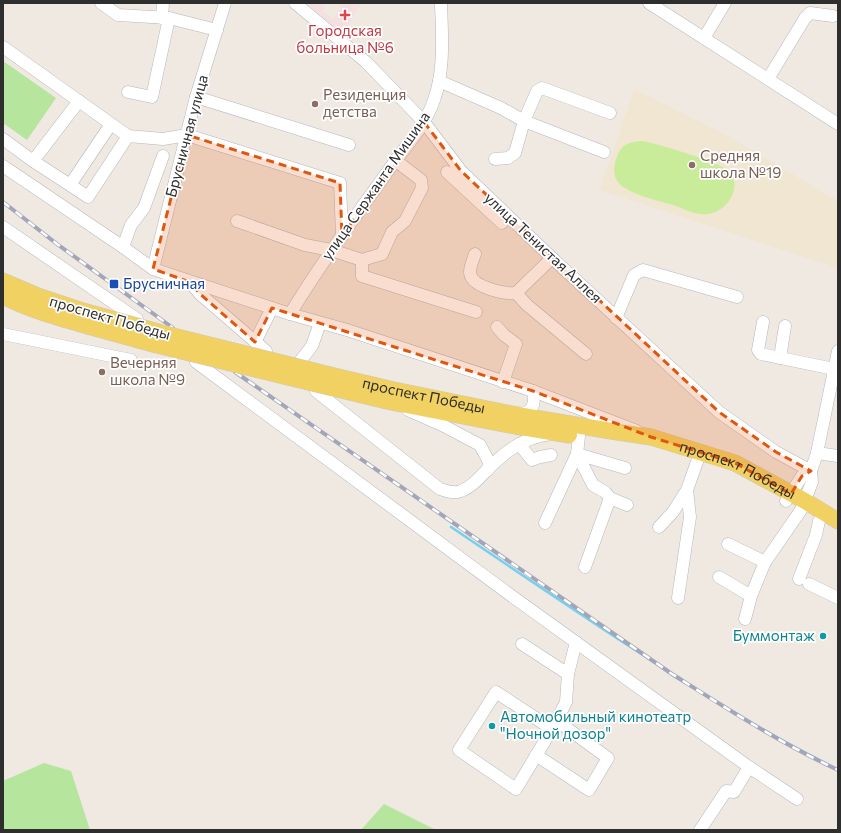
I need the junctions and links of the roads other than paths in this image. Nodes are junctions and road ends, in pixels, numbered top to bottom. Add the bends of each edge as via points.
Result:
1 (101, 3) edge
2 (163, 3) edge
3 (225, 3) edge
4 (295, 3) edge
5 (441, 3) edge
6 (648, 3) edge
7 (725, 3) edge
8 (833, 16) dead end
9 (166, 18) junction
10 (217, 30) junction
11 (704, 38) junction
12 (3, 47) edge
13 (768, 79) junction
14 (438, 81) junction
15 (128, 92) dead end
16 (196, 97) junction
17 (79, 101) junction
18 (610, 113) dead end
19 (524, 120) junction
20 (424, 122) junction
21 (112, 124) junction
22 (838, 124) edge
23 (186, 135) junction
24 (128, 136) junction
25 (3, 139) edge
26 (349, 145) dead end
27 (604, 152) dead end
28 (163, 156) dead end
29 (495, 159) dead end
30 (33, 160) junction
31 (395, 160) junction
32 (3, 166) edge
33 (454, 174) junction
34 (70, 185) junction
35 (237, 221) dead end
36 (502, 223) dead end
37 (3, 227) edge
38 (342, 236) junction
39 (123, 247) junction
40 (332, 250) junction
41 (475, 254) dead end
42 (552, 258) junction
43 (362, 260) junction
44 (153, 270) junction
45 (3, 281) edge
46 (190, 282) junction
47 (516, 293) junction
48 (3, 296) edge
49 (737, 297) dead end
50 (272, 308) junction
51 (476, 312) dead end
52 (290, 314) junction
53 (616, 318) junction
54 (138, 319) dead end
55 (320, 322) junction
56 (763, 322) dead end
57 (785, 326) dead end
58 (498, 327) dead end
59 (3, 334) edge
60 (255, 342) junction
61 (266, 351) dead end
62 (838, 351) edge
63 (586, 354) dead end
64 (780, 358) junction
65 (131, 360) dead end
66 (301, 360) dead end
67 (196, 362) dead end
68 (834, 369) junction
69 (332, 381) junction
70 (503, 382) junction
71 (316, 391) dead end
72 (533, 392) junction
73 (391, 402) junction
74 (516, 415) junction
75 (555, 433) junction
76 (579, 436) junction
77 (651, 436) junction
78 (519, 444) junction
79 (817, 453) junction
80 (551, 454) dead end
81 (576, 454) junction
82 (838, 456) edge
83 (698, 459) junction
84 (625, 468) dead end
85 (488, 470) junction
86 (811, 471) junction
87 (687, 490) junction
88 (788, 497) junction
89 (610, 498) junction
90 (627, 505) dead end
91 (803, 506) junction
92 (819, 521) junction
93 (838, 521) edge
94 (545, 522) dead end
95 (659, 527) dead end
96 (838, 532) edge
97 (728, 544) dead end
98 (765, 562) junction
99 (585, 567) dead end
100 (719, 577) dead end
101 (752, 596) junction
102 (678, 598) dead end
103 (838, 598) edge
104 (745, 619) dead end
105 (576, 642) junction
106 (522, 644) dead end
107 (568, 674) junction
108 (555, 725) junction
109 (536, 755) junction
110 (750, 767) junction
111 (797, 799) dead end
112 (700, 830) edge

1 - 9 street via 118,15
2 - 9 street
3 - 10 street, Брусничная улица
4 - 20 street, улица Тенистая Аллея via 366,62
5 - 14 street, улица Сержанта Мишина via 442,54
6 - 11 street
7 - 11 street
8 - 13 street via 810,13
9 - 10 street
9 - 15 street via 152,97
10 - 16 street, Брусничная улица
11 - 13 street
12 - 17 street
13 - 22 street
14 - 19 street
14 - 20 street, улица Сержанта Мишина via 434,99
16 - 23 street, Брусничная улица
16 - 26 street
17 - 21 street
17 - 30 street
18 - 19 street via 542,88 537,91
19 - 27 street
19 - 29 street via 515,153 508,158
20 - 31 street, улица Сержанта Мишина
20 - 33 street, улица Тенистая Аллея
21 - 24 street
21 - 34 street
23 - 24 street via 163,139
23 - 38 street via 340,183
23 - 44 street, Брусничная улица
24 - 34 street via 88,197
25 - 30 street
28 - 39 street via 144,208 131,225
30 - 34 street
31 - 38 street, улица Сержанта Мишина
31 - 43 street via 421,180 422,188 405,221 392,232 382,254
32 - 39 street
33 - 36 street
33 - 42 street, улица Тенистая Аллея
35 - 40 street via 305,245
37 - 54 street, проспект Победы
38 - 40 street, улица Сержанта Мишина
39 - 44 street
40 - 43 street
40 - 52 street, улица Сержанта Мишина
41 - 47 street via 471,263 472,279 492,290
42 - 47 street
42 - 53 street, улица Тенистая Аллея
43 - 51 street via 362,276
44 - 46 street
45 - 69 main road, проспект Победы, bridge via 83,311
46 - 50 street
46 - 60 street via 200,294
47 - 63 street
48 - 69 main road, проспект Победы, bridge via 62,319 153,344
49 - 53 street via 643,270 634,275
50 - 52 street
50 - 60 street
52 - 55 street
53 - 86 street, улица Тенистая Аллея via 719,412 776,452
55 - 66 street via 312,346
55 - 70 street
56 - 64 street via 758,350 761,354
57 - 64 street
58 - 70 street via 516,344
59 - 65 street
60 - 61 street
62 - 68 street
64 - 68 street
67 - 105 street
68 - 79 street
69 - 73 main road, проспект Победы
69 - 74 main road, проспект Победы via 394,390
70 - 72 street
71 - 85 street via 440,489 460,492 470,487
72 - 74 street via 533,408 527,413
72 - 77 street
73 - 75 main road, проспект Победы
73 - 85 street via 480,446 490,462
74 - 77 main road, проспект Победы
75 - 76 main road, проспект Победы
75 - 78 street via 525,440
76 - 81 street
76 - 83 main road, проспект Победы via 654,447
77 - 88 main road, проспект Победы via 735,463
78 - 80 street via 532,460
78 - 85 street
79 - 82 street
79 - 86 street
81 - 84 street
81 - 89 street via 593,485
81 - 94 street
83 - 87 street
83 - 88 main road, проспект Победы
86 - 88 street via 802,476
86 - 91 street via 812,482
87 - 95 street via 673,512
87 - 102 street via 690,517
88 - 91 main road, проспект Победы
89 - 90 street
89 - 99 street
91 - 92 main road, проспект Победы
91 - 93 main road, проспект Победы
91 - 98 street
92 - 96 main road, проспект Победы
92 - 103 street via 804,582
97 - 98 street
98 - 101 street
100 - 101 street
101 - 104 street
105 - 107 street
105 - 110 street
106 - 107 street
107 - 108 street via 566,702
108 - 109 street
108 - 109 street via 608,758 589,790
108 - 109 street via 496,692 459,750 516,789
110 - 111 street
110 - 112 street via 734,792 726,791

